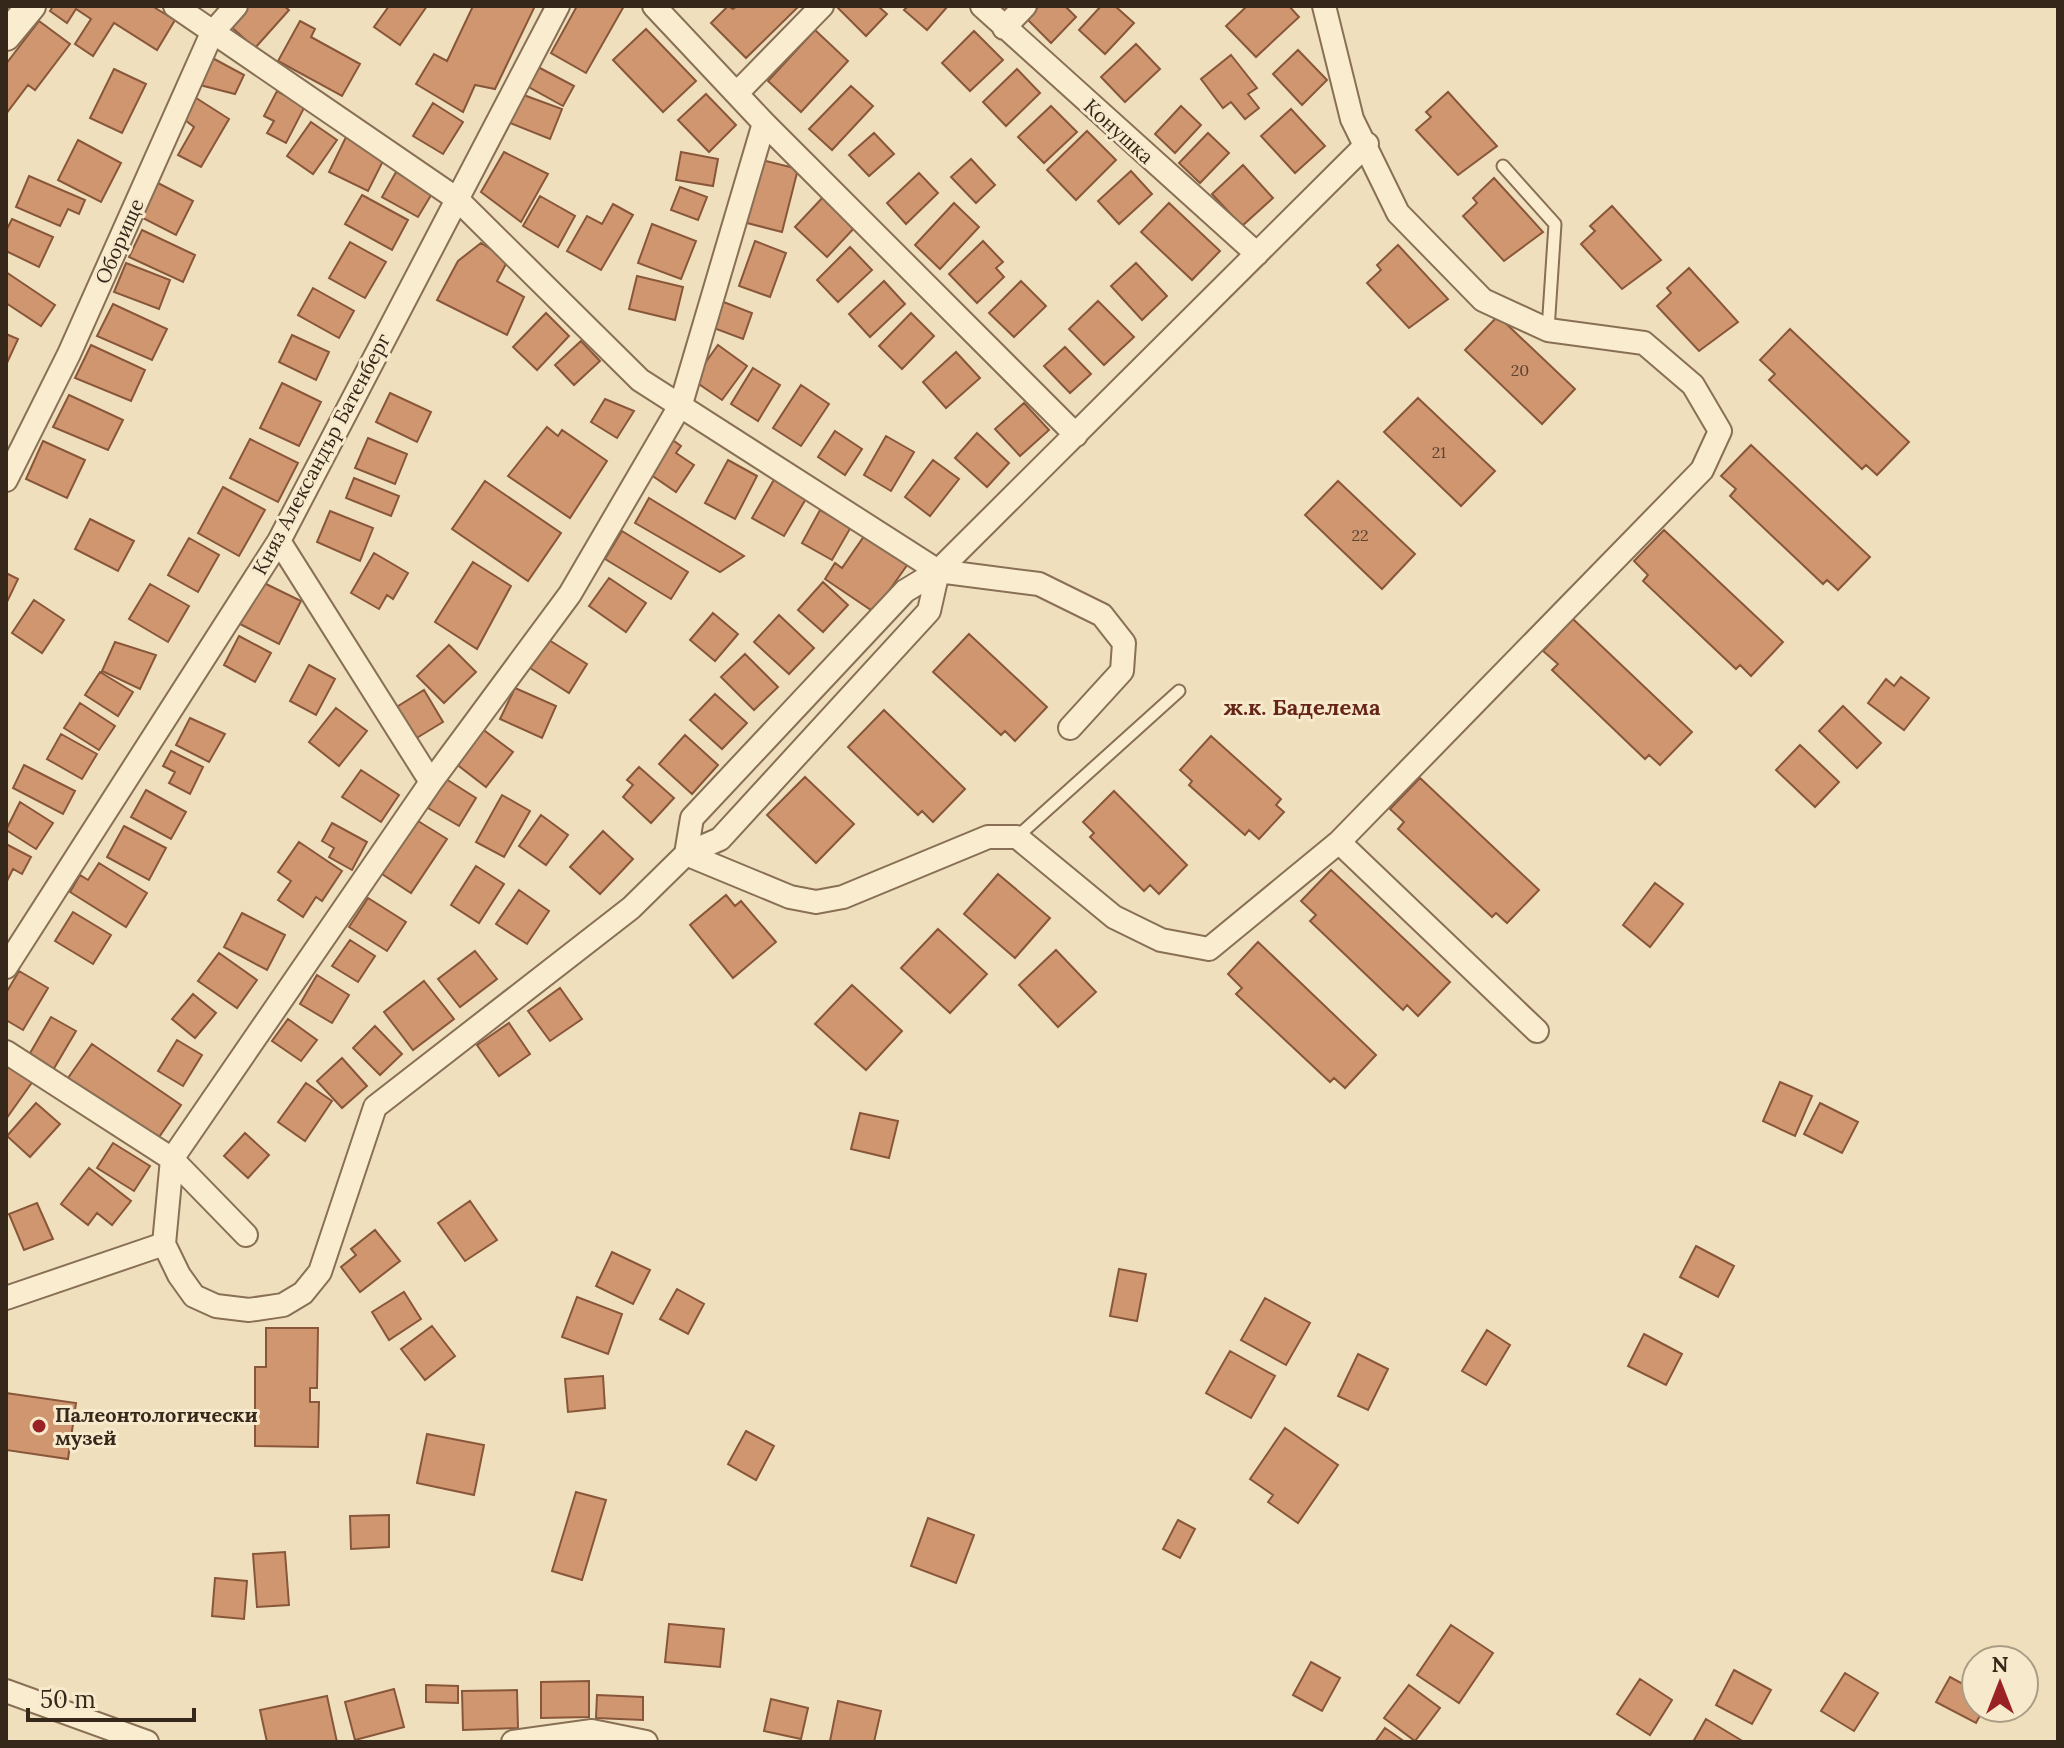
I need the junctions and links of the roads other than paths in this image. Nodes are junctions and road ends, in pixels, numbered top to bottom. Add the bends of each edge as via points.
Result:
1 (31, 6) edge
2 (175, 6) edge
3 (236, 6) edge
4 (558, 6) edge
5 (654, 6) edge
6 (822, 6) edge
7 (982, 6) edge
8 (1025, 6) edge
9 (1324, 6) edge
10 (1004, 28) junction
11 (212, 33) junction
12 (6, 36) edge
13 (738, 92) junction
14 (764, 123) junction
15 (1367, 144) junction
16 (1503, 166) dead end
17 (457, 199) junction
18 (1257, 254) junction
19 (1548, 330) junction
20 (681, 404) junction
21 (1076, 435) junction
22 (6, 480) edge
23 (279, 541) junction
24 (938, 571) junction
25 (1179, 691) dead end
26 (1070, 728) dead end
27 (431, 782) junction
28 (1017, 837) junction
29 (1339, 842) junction
30 (686, 854) junction
31 (6, 967) edge
32 (1537, 1031) dead end
33 (6, 1052) edge
34 (172, 1159) junction
35 (246, 1235) dead end
36 (164, 1244) junction
37 (6, 1298) edge
38 (6, 1691) edge
39 (147, 1742) edge
40 (513, 1742) edge
41 (646, 1742) edge

1 - 12 street
2 - 11 street
3 - 11 street, Оборище
4 - 17 street, Княз Александър Батенберг
5 - 13 street
6 - 13 street
7 - 10 street, Конушка
8 - 10 street
9 - 15 street via 1352,119
10 - 18 street, Конушка
11 - 17 street
11 - 22 street, Оборище via 69,354
13 - 14 street
14 - 20 street
14 - 21 street
15 - 18 street
15 - 19 street via 1398,213 1483,300
16 - 19 lane via 1555,224
17 - 20 street via 640,380
17 - 23 street, Княз Александър Батенберг
18 - 21 street
19 - 29 street via 1644,343 1693,385 1720,431 1702,470
20 - 24 street
20 - 27 street via 570,594
21 - 24 street
23 - 27 street
23 - 31 street, Княз Александър Батенберг
24 - 26 street via 1039,584 1102,615 1124,643 1122,671
24 - 30 street via 905,591 692,818
24 - 30 street via 929,611 720,839
25 - 28 lane
27 - 34 street
28 - 29 street via 1114,917 1161,940 1209,949
28 - 30 street via 988,837 843,897 816,902 790,897
29 - 32 street
30 - 36 street via 631,908 375,1107 320,1272 303,1293 283,1305 249,1310 216,1306 194,1296
33 - 34 street
34 - 35 street
34 - 36 street
36 - 37 street
38 - 39 street
40 - 41 street via 592,1731

